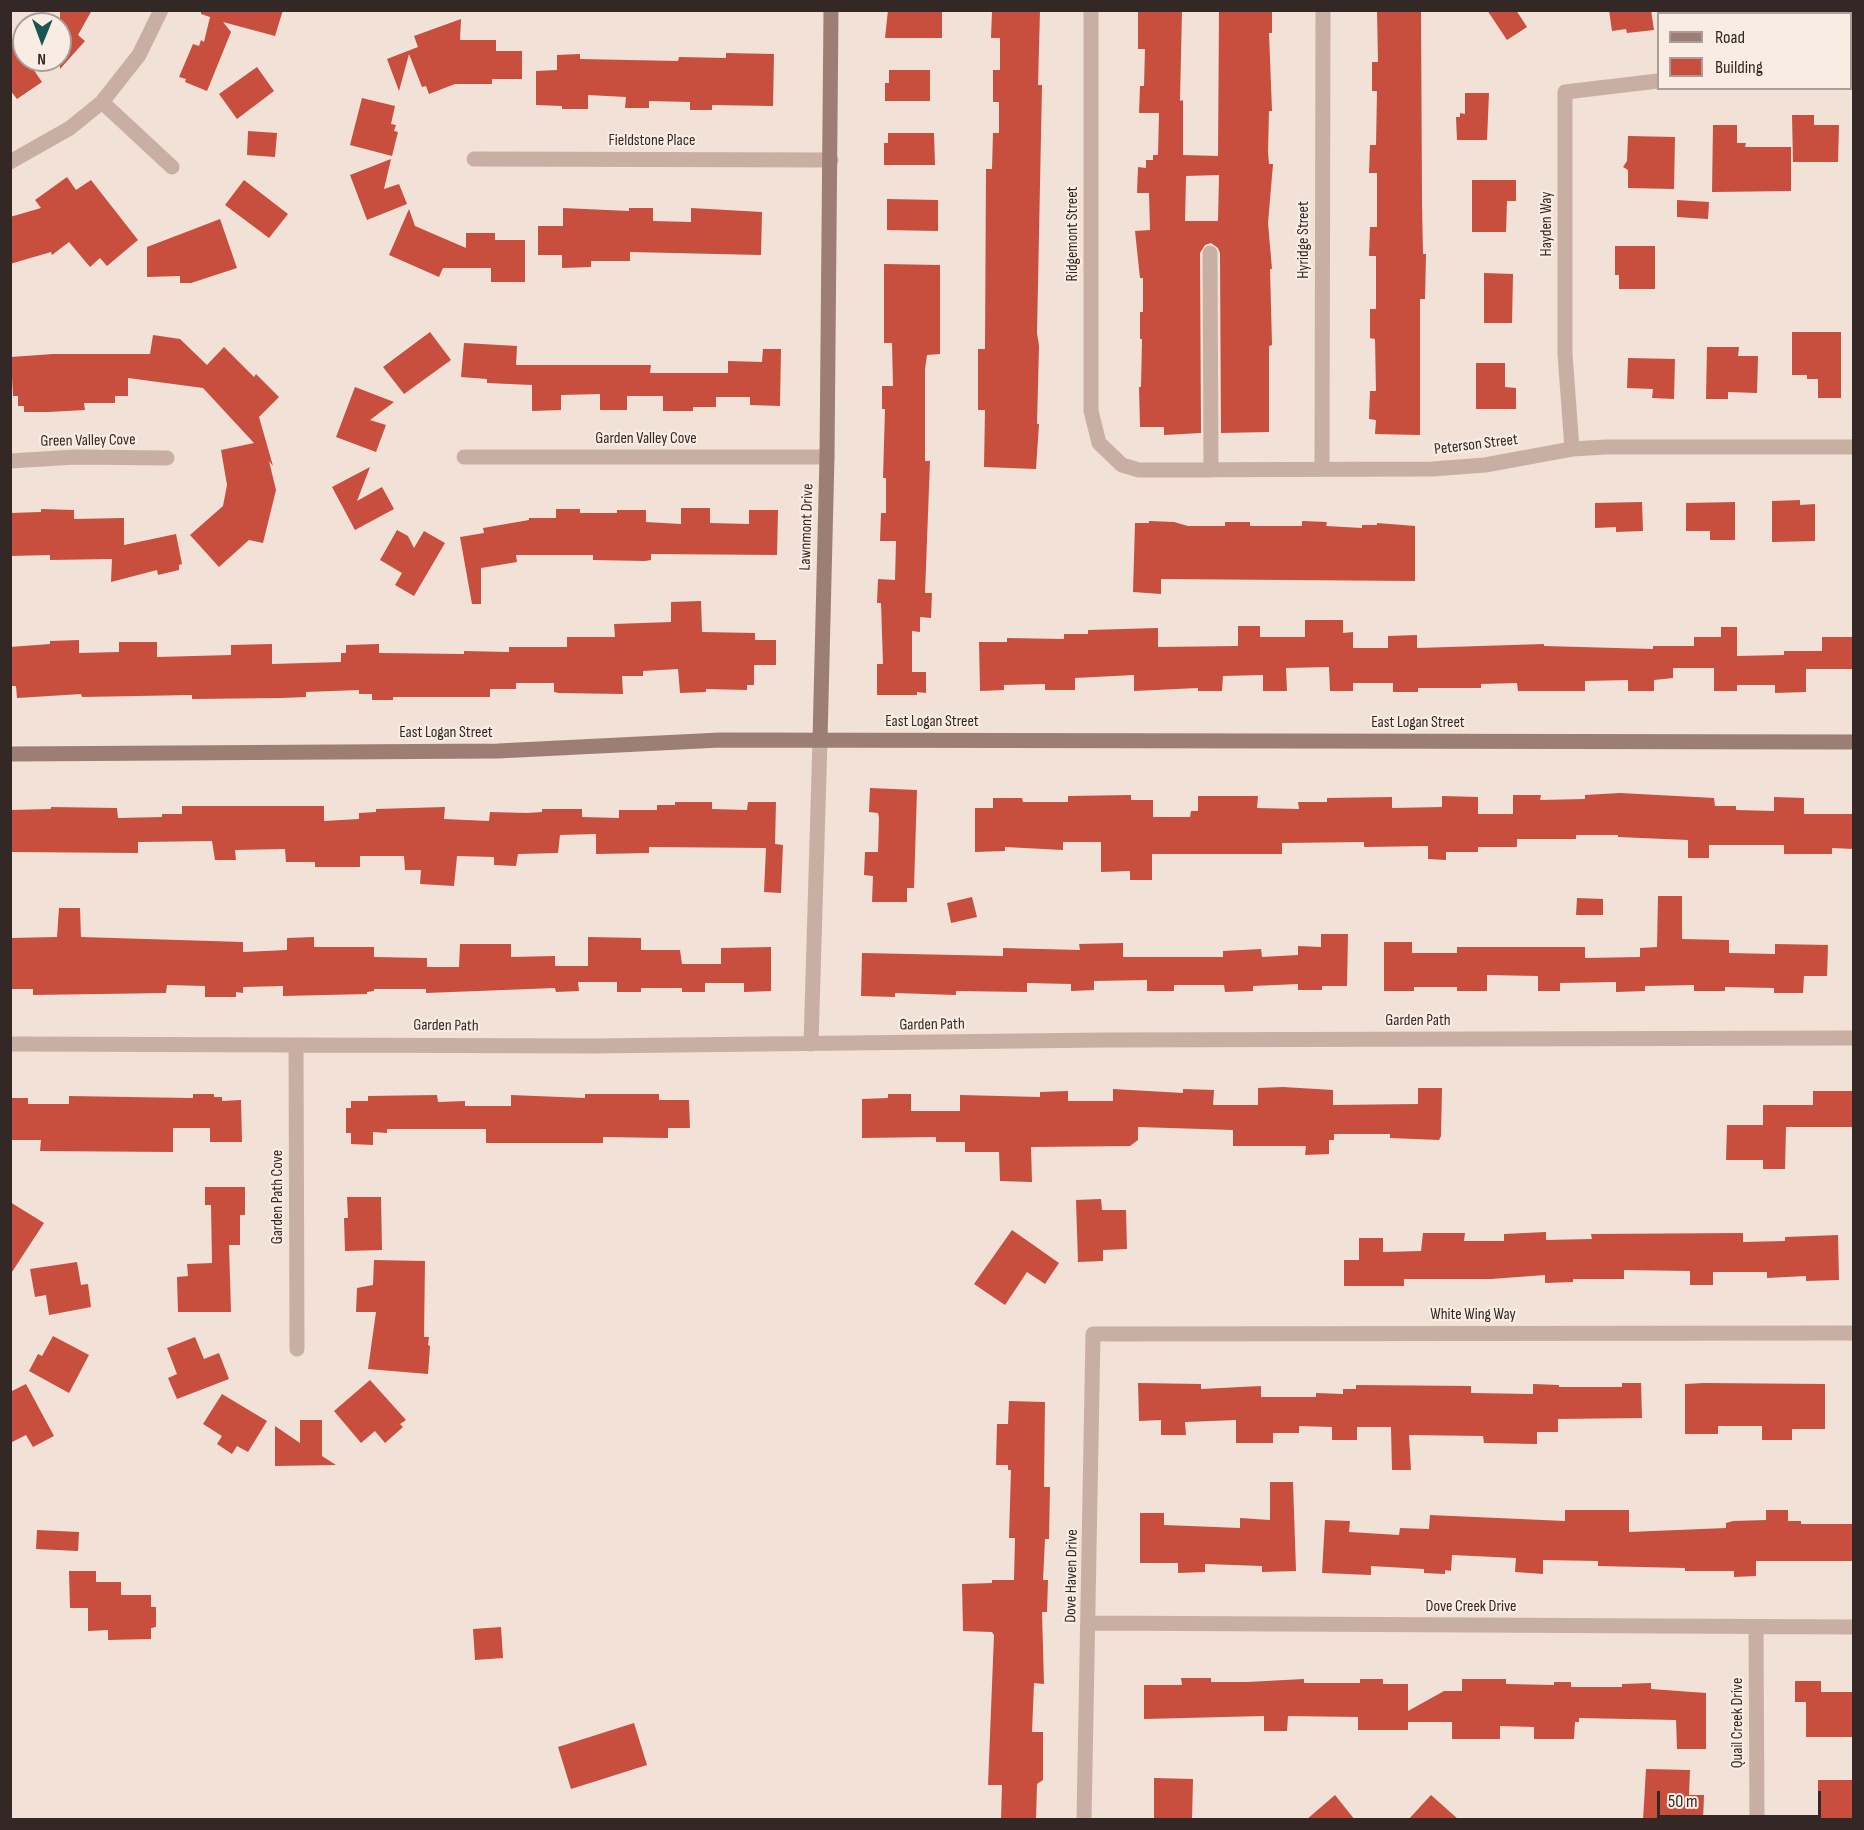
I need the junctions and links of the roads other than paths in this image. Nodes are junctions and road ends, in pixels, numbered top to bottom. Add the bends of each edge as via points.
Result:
1 (161, 10) edge
2 (831, 10) edge
3 (1091, 10) edge
4 (1323, 10) edge
5 (1657, 81) edge
6 (102, 102) junction
7 (474, 159) dead end
8 (831, 160) junction
9 (10, 162) edge
10 (172, 167) dead end
11 (1210, 253) dead end
12 (1854, 447) edge
13 (1572, 449) junction
14 (1107, 453) joint
15 (464, 457) dead end
16 (827, 457) junction
17 (167, 458) dead end
18 (10, 461) edge
19 (1322, 469) junction
20 (1211, 470) junction
21 (819, 740) junction
22 (1854, 742) edge
23 (10, 754) edge
24 (1854, 1038) edge
25 (10, 1044) edge
26 (811, 1044) junction
27 (296, 1046) junction
28 (1854, 1333) edge
29 (1093, 1334) joint
30 (297, 1348) dead end
31 (1089, 1623) junction
32 (1756, 1627) junction
33 (1854, 1627) edge
34 (1084, 1820) edge
35 (1757, 1820) edge

1 - 6 street via 139,55
2 - 8 street, Lawnmont Drive
3 - 14 street, Ridgemont Street via 1091,411 1093,428
4 - 19 street, Hyridge Street
5 - 13 street, Hayden Way via 1565,92 1565,354
6 - 9 street via 70,128
6 - 10 street
7 - 8 street, Fieldstone Place
8 - 16 street, Lawnmont Drive
11 - 20 street
12 - 13 street, Peterson Street
13 - 19 street, Peterson Street via 1485,465
14 - 20 street, Peterson Street via 1122,465 1139,470
15 - 16 street, Garden Valley Cove
16 - 21 street, Lawnmont Drive
17 - 18 street, Green Valley Cove
19 - 20 street, Peterson Street
21 - 22 street, East Logan Street
21 - 23 street, East Logan Street via 720,740 498,751
21 - 26 street, Lawnmont Drive
24 - 26 street, Garden Path
25 - 27 street, Garden Path
26 - 27 street, Garden Path
27 - 30 street, Garden Path Cove
28 - 29 street, White Wing Way
29 - 31 street, Dove Haven Drive
31 - 32 street, Dove Creek Drive
31 - 34 street, Dove Haven Drive
32 - 33 street, Dove Creek Drive
32 - 35 street, Quail Creek Drive

